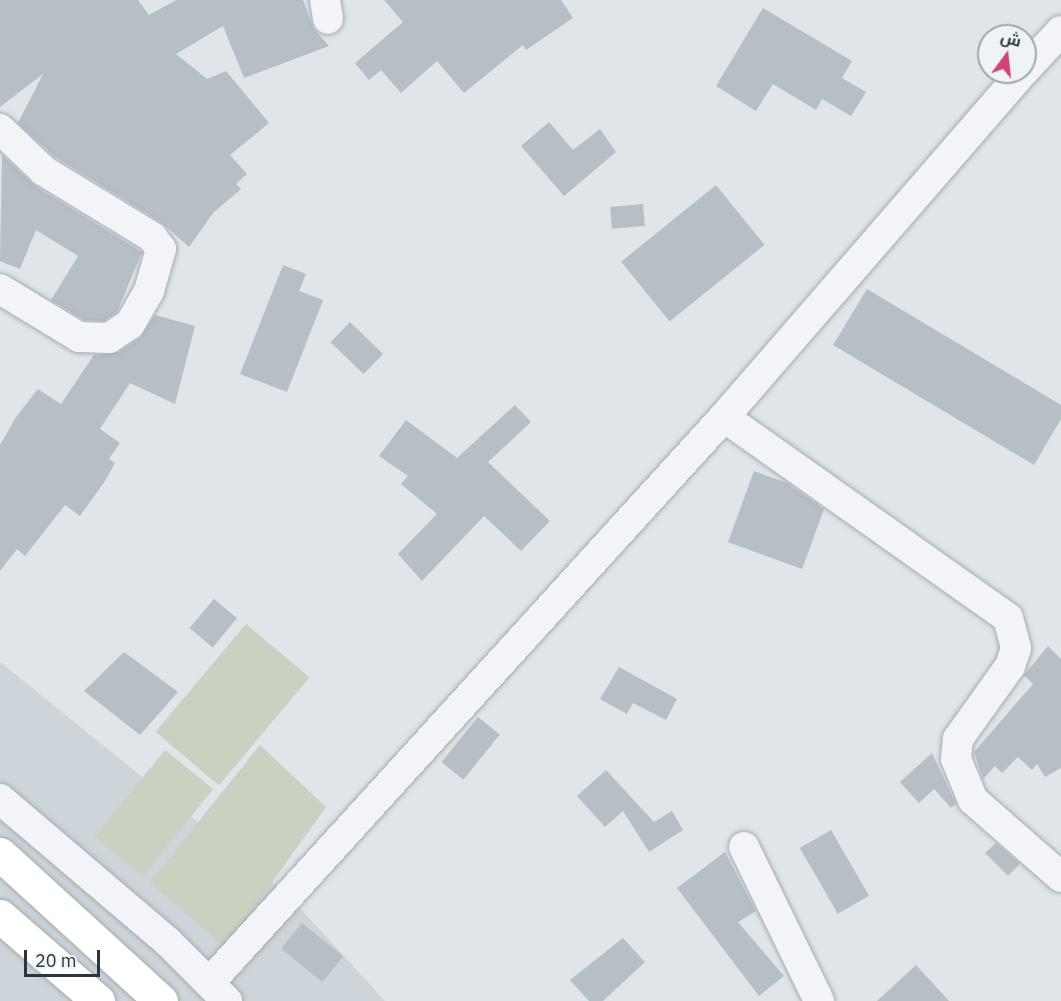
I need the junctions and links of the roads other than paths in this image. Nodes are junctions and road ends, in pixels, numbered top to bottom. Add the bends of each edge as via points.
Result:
1 (1061, 31) edge
2 (1037, 57) edge
3 (1013, 84) edge
4 (0, 129) edge
5 (0, 289) edge
6 (724, 417) junction
7 (0, 799) edge
8 (744, 847) dead end
9 (0, 854) edge
10 (1061, 877) edge
11 (0, 916) edge
12 (218, 991) edge
13 (98, 1001) edge
14 (160, 1001) edge
15 (819, 1001) edge

1 - 2 street
3 - 6 street
4 - 5 street via 44,171 152,237 161,249 144,299 130,324 109,338 79,337
6 - 10 street via 1008,618 1016,648 1010,666 958,739 956,759 973,800
6 - 12 street
7 - 12 street
8 - 15 street
9 - 14 highway
11 - 13 highway

